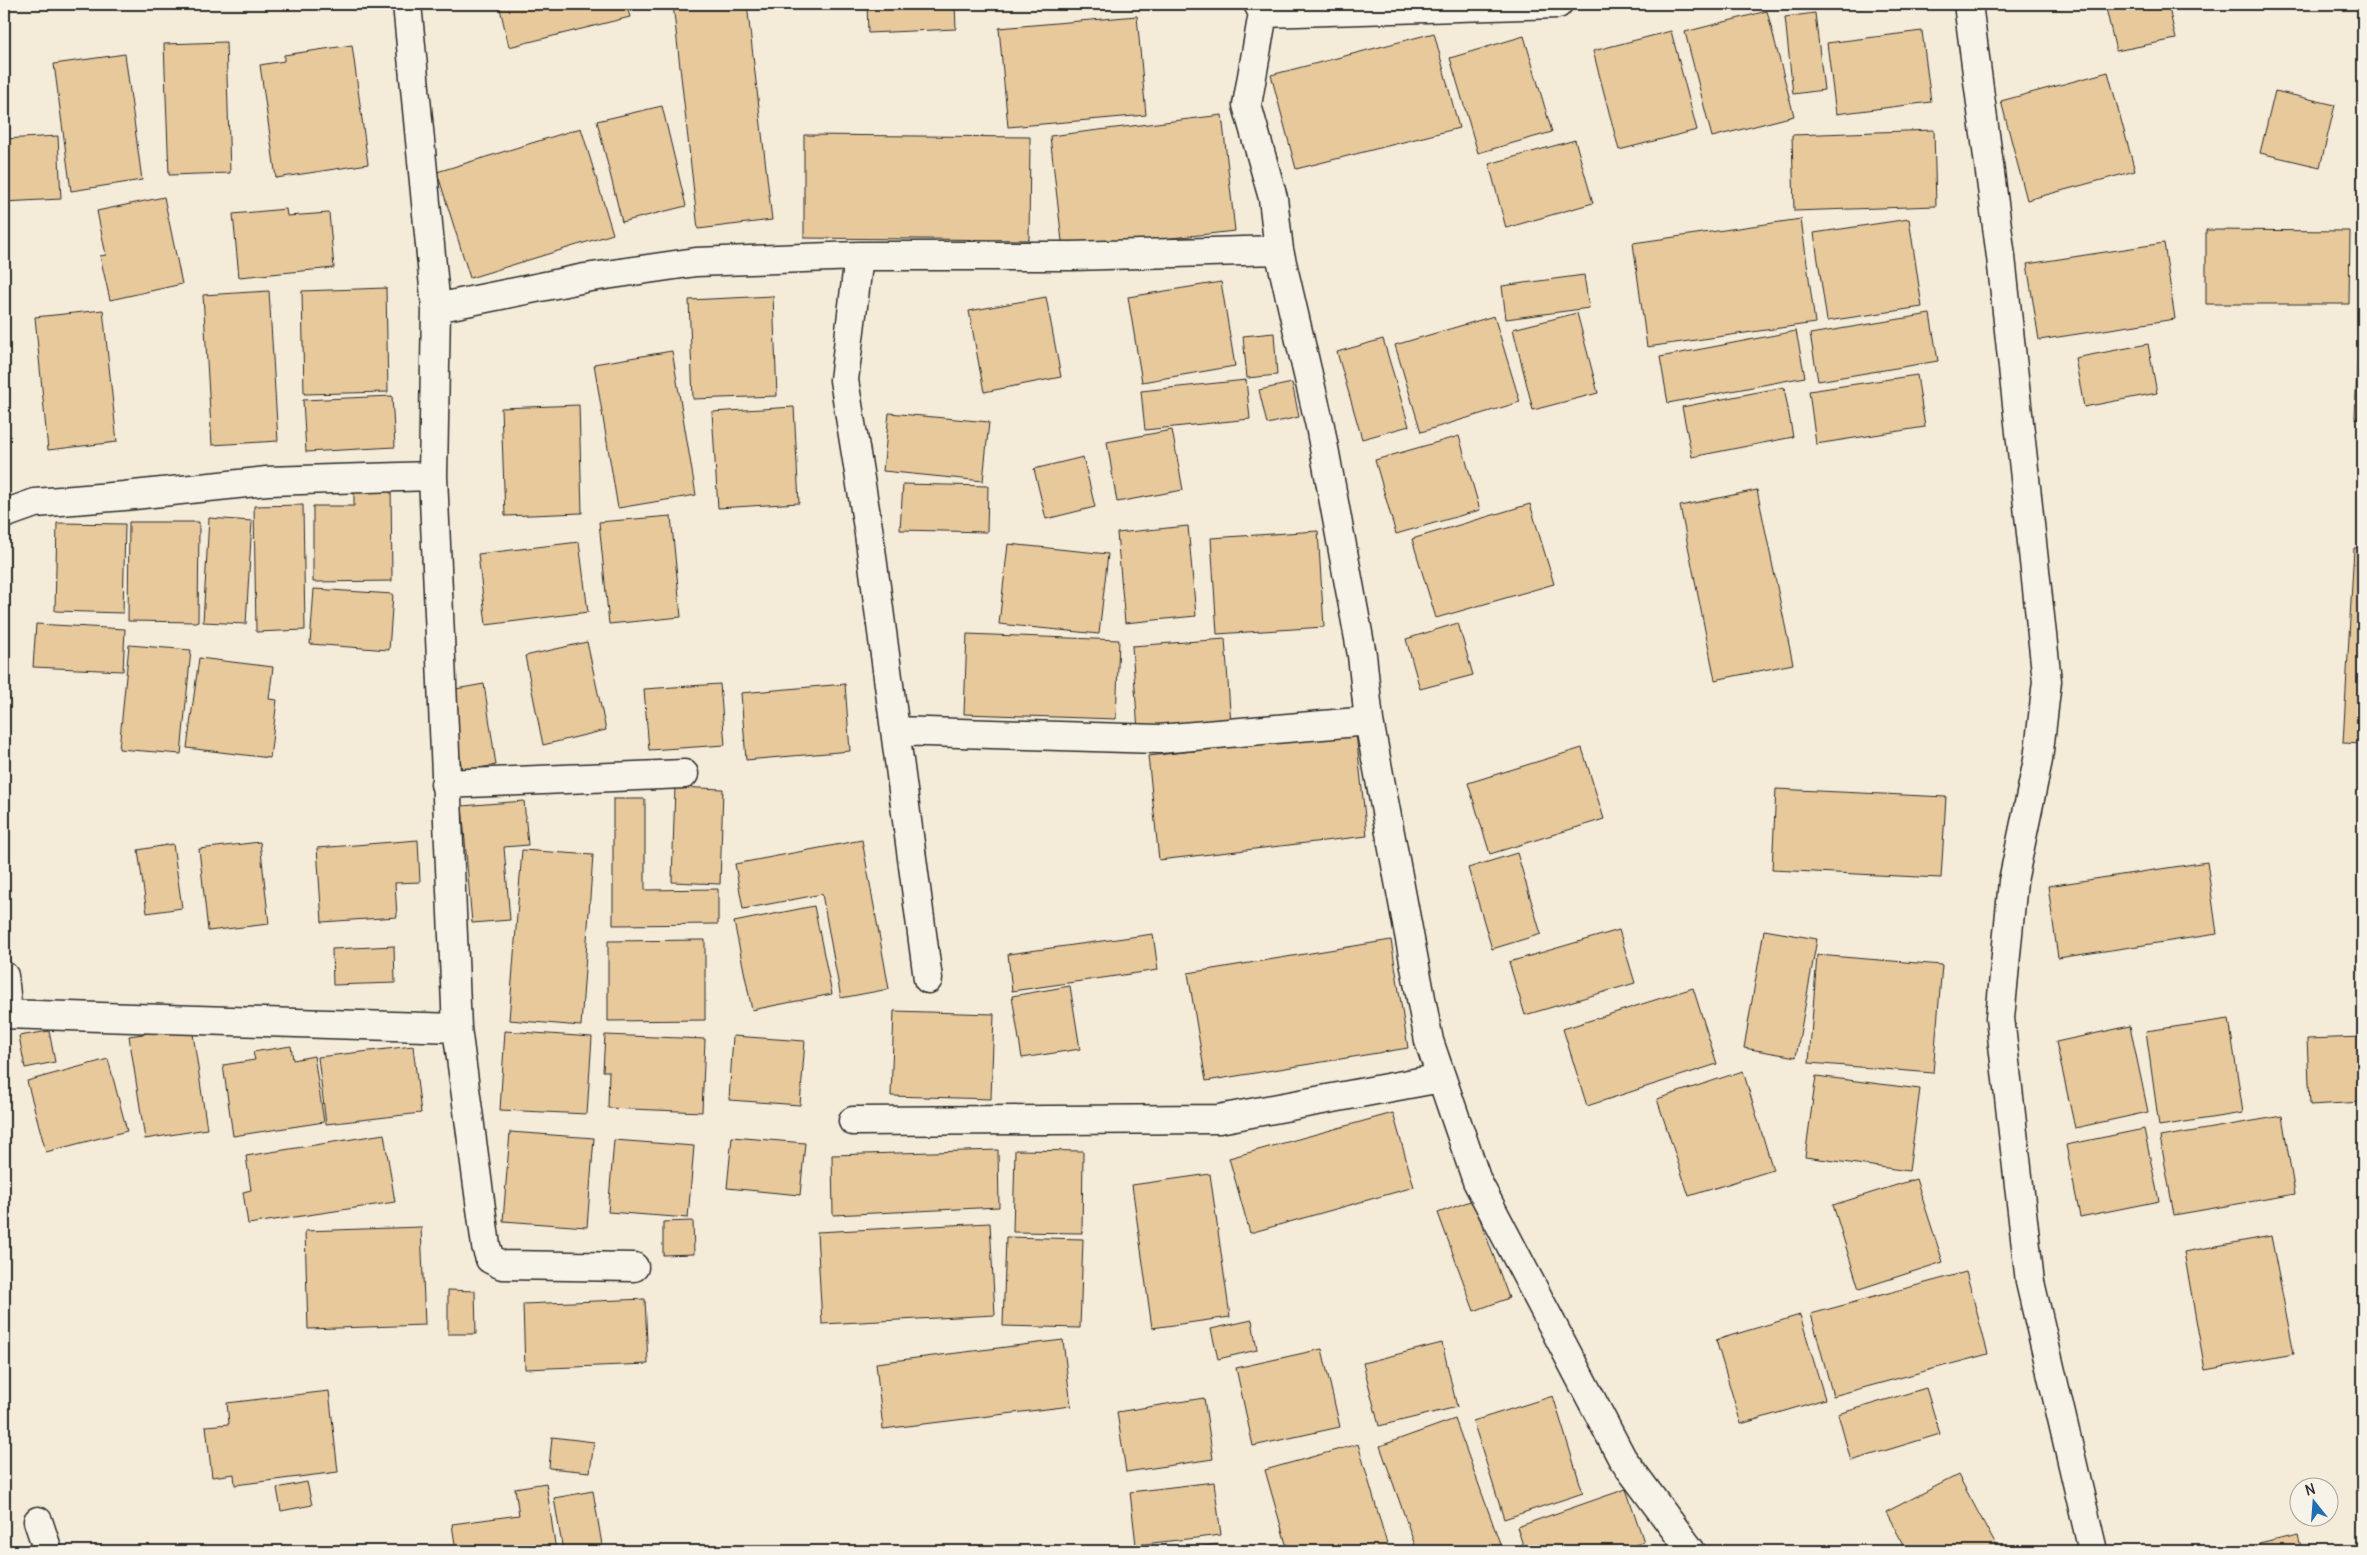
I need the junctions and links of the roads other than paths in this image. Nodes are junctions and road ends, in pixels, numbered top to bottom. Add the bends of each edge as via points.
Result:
1 (407, 4) edge
2 (1558, 4) edge
3 (1968, 4) edge
4 (1260, 8) edge
5 (1280, 250) junction
6 (858, 256) junction
7 (436, 308) junction
8 (433, 476) junction
9 (4, 514) edge
10 (1369, 721) junction
11 (895, 731) junction
12 (684, 774) dead end
13 (445, 784) junction
14 (4, 976) edge
15 (928, 979) dead end
16 (6, 1014) edge
17 (457, 1028) junction
18 (1441, 1078) junction
19 (853, 1121) dead end
20 (634, 1268) dead end
21 (38, 1520) dead end
22 (48, 1551) edge
23 (1691, 1551) edge
24 (2093, 1551) edge

1 - 7 street
2 - 4 street
3 - 24 street via 2003,276 2047,681 2038,760 2013,881 2000,1018 2030,1282
4 - 5 street via 1247,105 1273,198
5 - 6 street via 1072,256
5 - 10 street via 1320,426 1362,655
6 - 7 street via 696,262 585,278
6 - 11 street via 844,380 869,534
7 - 8 street
8 - 9 street via 267,481 35,503
8 - 13 street
10 - 11 street via 1158,739
10 - 18 street via 1429,1041
11 - 15 street
12 - 13 street
13 - 17 street
14 - 16 street
16 - 17 street
17 - 20 street via 490,1259 502,1265
18 - 19 street via 1219,1119
18 - 23 street via 1477,1181 1622,1458
21 - 22 street

